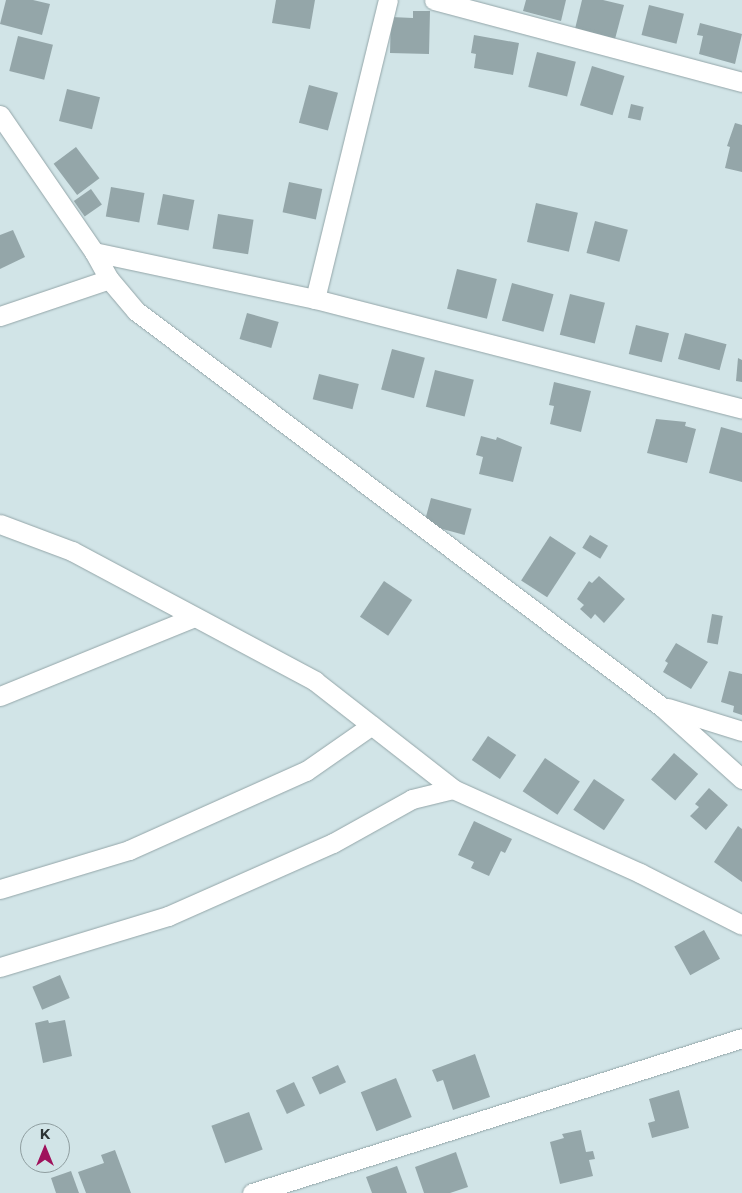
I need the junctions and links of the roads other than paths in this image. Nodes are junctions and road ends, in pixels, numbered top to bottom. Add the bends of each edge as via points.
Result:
1 (388, 0) edge
2 (434, 0) edge
3 (742, 82) edge
4 (0, 115) edge
5 (94, 252) junction
6 (109, 279) junction
7 (315, 300) junction
8 (0, 316) edge
9 (742, 409) edge
10 (0, 524) edge
11 (195, 617) junction
12 (0, 696) edge
13 (662, 707) junction
14 (372, 725) junction
15 (742, 731) edge
16 (742, 779) edge
17 (453, 790) junction
18 (0, 888) edge
19 (742, 925) edge
20 (0, 967) edge
21 (742, 1038) edge
22 (252, 1193) edge

1 - 7 street
2 - 3 street
4 - 5 street
5 - 6 street
5 - 7 street
6 - 8 street
6 - 13 street via 136,311
7 - 9 street
10 - 11 street via 72,551
11 - 12 street
11 - 14 street via 315,681
13 - 15 street
13 - 16 street
14 - 17 street
14 - 18 street via 306,771 138,846
17 - 19 street via 640,873
17 - 20 street via 412,799 333,843 168,916
21 - 22 street

